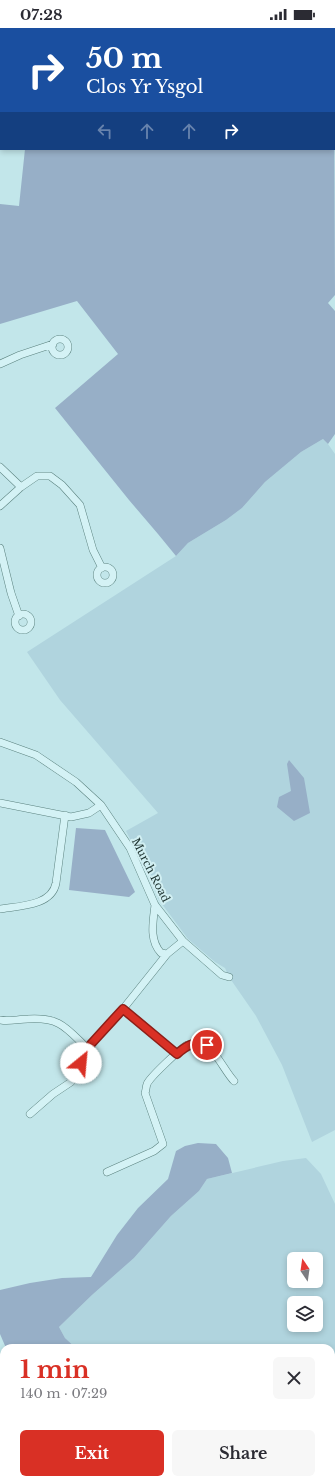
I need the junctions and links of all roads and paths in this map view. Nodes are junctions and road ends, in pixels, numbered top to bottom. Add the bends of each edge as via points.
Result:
1 (52, 344) dead end
2 (0, 364) edge
3 (0, 467) edge
4 (21, 487) junction
5 (0, 506) edge
6 (0, 548) edge
7 (102, 568) dead end
8 (19, 616) dead end
9 (0, 742) edge
10 (0, 803) edge
11 (101, 805) junction
12 (65, 815) junction
13 (155, 905) junction
14 (0, 909) edge
15 (183, 941) junction
16 (167, 954) junction
17 (229, 977) dead end
18 (123, 1009) junction
19 (0, 1020) edge
20 (88, 1049) junction
21 (177, 1054) junction
22 (234, 1081) dead end
23 (30, 1114) dead end
24 (107, 1172) dead end

1 - 2 street
3 - 4 street
4 - 5 street
4 - 7 street via 37,476 50,476 62,485 80,505 93,550
6 - 8 street
9 - 11 street, Murch Road via 36,755 76,782
10 - 12 street
11 - 12 street via 78,816
11 - 13 street, Murch Road via 130,848
12 - 14 street via 53,893 40,901
13 - 15 street, Murch Road
13 - 16 street via 155,947 161,953
15 - 16 street
15 - 17 street, Murch Road via 222,975
16 - 18 street
18 - 20 street
18 - 21 street
19 - 20 street via 54,1021 67,1028
20 - 23 street via 71,1082
21 - 22 street via 192,1044 207,1045
21 - 24 street via 153,1075 146,1085 146,1094 163,1144 154,1151

